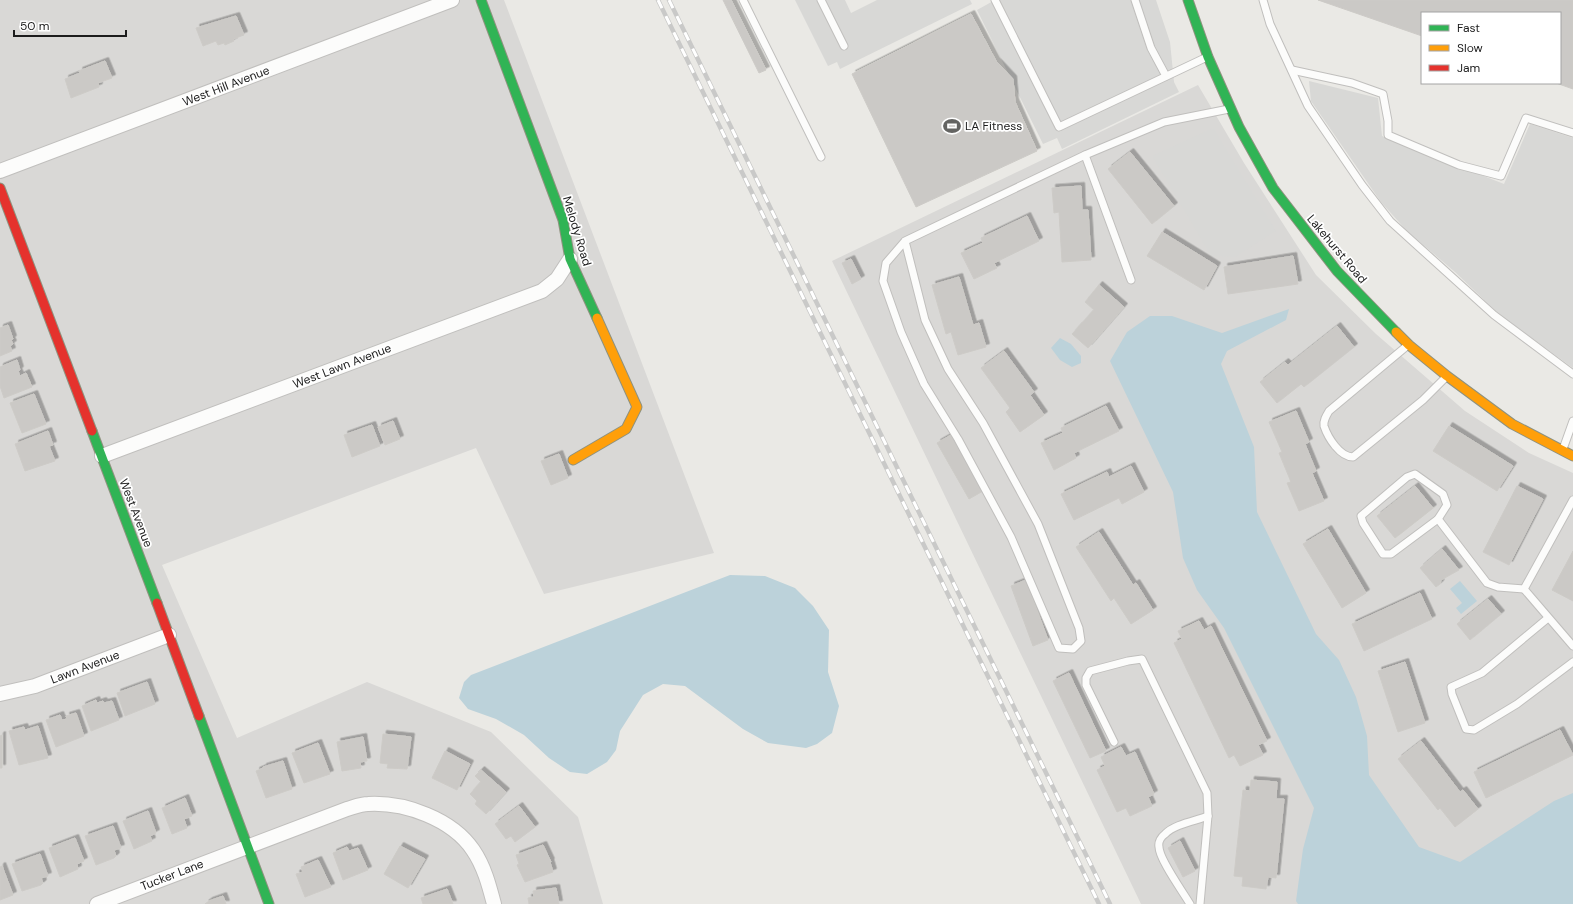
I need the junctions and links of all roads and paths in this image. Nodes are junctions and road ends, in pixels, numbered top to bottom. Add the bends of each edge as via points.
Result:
1 (452, 0) edge
2 (481, 0) edge
3 (742, 0) edge
4 (821, 0) edge
5 (995, 0) edge
6 (1135, 0) edge
7 (1188, 0) edge
8 (1263, 0) edge
9 (844, 46) dead end
10 (1208, 57) junction
11 (1292, 70) junction
12 (1166, 76) junction
13 (1231, 109) junction
14 (1573, 133) edge
15 (1085, 156) junction
16 (821, 157) dead end
17 (0, 171) edge
18 (0, 188) edge
19 (905, 241) junction
20 (570, 259) junction
21 (1131, 280) dead end
22 (1409, 345) junction
23 (1573, 374) edge
24 (1447, 376) junction
25 (1573, 421) edge
26 (1562, 450) junction
27 (102, 456) junction
28 (1573, 456) edge
29 (573, 460) dead end
30 (1573, 500) edge
31 (1438, 519) junction
32 (1524, 589) junction
33 (1548, 618) junction
34 (169, 635) junction
35 (1573, 646) edge
36 (1573, 662) edge
37 (0, 694) edge
38 (1114, 742) dead end
39 (1208, 816) junction
40 (248, 847) junction
41 (97, 904) edge
42 (269, 904) edge
43 (494, 904) edge
44 (1190, 904) edge
45 (1200, 904) edge

1 - 17 street, West Hill Avenue
2 - 20 street, Melody Road via 563,220
3 - 16 lane
4 - 9 lane
5 - 12 lane via 1059,127
6 - 12 lane via 1151,48
7 - 10 street, Lakehurst Road
8 - 11 lane via 1270,24
10 - 12 lane
10 - 13 street, Lakehurst Road
11 - 14 lane via 1352,83 1383,94 1388,135 1459,165 1501,176 1526,118
11 - 23 lane via 1308,106 1390,221 1494,315
13 - 15 lane via 1164,122
13 - 22 street, Lakehurst Road via 1273,188 1337,271
15 - 19 lane
15 - 21 lane
18 - 27 street, West Avenue
19 - 19 lane via 886,262 883,281 901,332 924,384 958,439 1011,537 1059,648 1073,649 1081,641 1079,628 1038,524 983,423 948,369 926,320
20 - 27 street, West Lawn Avenue via 557,279 542,291
20 - 29 street, Melody Road via 637,407 626,429
22 - 24 street, Lakehurst Road
22 - 24 lane via 1329,411 1324,425 1338,450 1346,457 1354,457 1423,400
24 - 26 street, Lakehurst Road via 1512,424
25 - 26 lane
26 - 28 street, Lakehurst Road
27 - 34 street, West Avenue
30 - 32 lane
31 - 31 lane via 1447,505 1443,494 1414,474 1361,516 1383,554 1391,554
31 - 32 lane via 1487,583 1498,587
32 - 33 lane
33 - 35 lane
33 - 36 lane via 1482,673 1451,687 1466,729 1474,730 1517,704
34 - 37 street, Lawn Avenue via 35,686
34 - 40 street, West Avenue
38 - 39 lane via 1086,685 1086,678 1090,671 1142,660 1207,793
39 - 44 lane via 1166,833 1158,848
39 - 45 lane
40 - 41 street, Tucker Lane
40 - 42 street, West Avenue
40 - 43 street, Tucker Lane via 347,809 367,804 420,811 458,831 473,850 487,877

